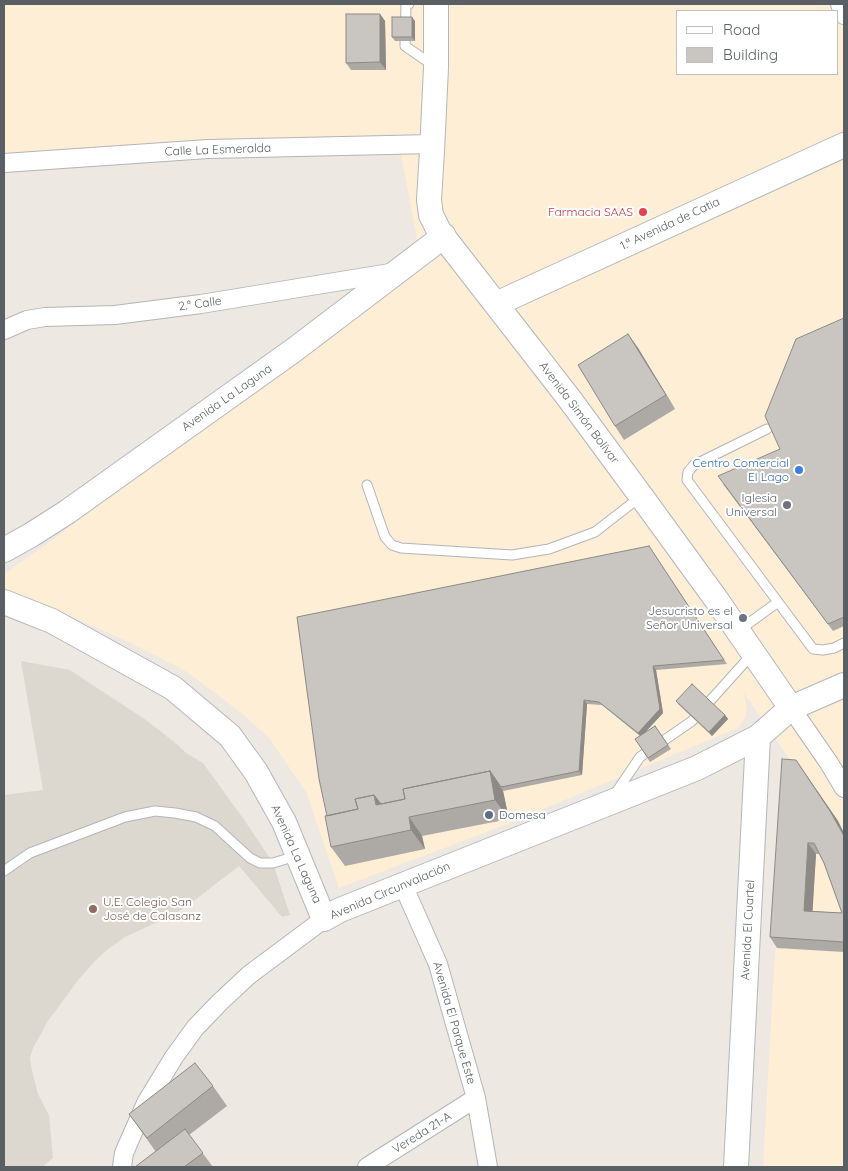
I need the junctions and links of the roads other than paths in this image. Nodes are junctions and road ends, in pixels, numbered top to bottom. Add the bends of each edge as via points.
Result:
1 (409, 4) edge
2 (436, 4) edge
3 (840, 4) edge
4 (844, 15) edge
5 (436, 68) junction
6 (433, 144) junction
7 (844, 144) edge
8 (4, 163) edge
9 (444, 236) junction
10 (396, 272) junction
11 (496, 304) junction
12 (4, 330) edge
13 (767, 429) edge
14 (368, 485) dead end
15 (641, 496) junction
16 (4, 550) edge
17 (4, 602) edge
18 (778, 602) junction
19 (738, 631) junction
20 (844, 643) edge
21 (753, 653) junction
22 (844, 685) edge
23 (791, 708) junction
24 (758, 737) junction
25 (844, 788) edge
26 (610, 803) junction
27 (297, 855) junction
28 (4, 871) edge
29 (403, 885) junction
30 (324, 918) junction
31 (476, 1098) junction
32 (122, 1167) edge
33 (367, 1167) edge
34 (488, 1167) edge
35 (736, 1167) edge

1 - 5 lane via 406,5 405,46
2 - 5 street, Avenida Simón Bolívar
3 - 4 street
5 - 6 street, Avenida Simón Bolívar
6 - 8 street, Calle La Esmeralda via 208,149
6 - 9 street, Avenida Simón Bolívar via 428,200 431,215
7 - 11 street, 1.ª Avenida de Catia
9 - 10 street, Avenida La Laguna
9 - 11 street, Avenida Simón Bolívar
10 - 12 street, 2.° Calle via 201,304 114,315 45,317 27,320
10 - 16 street, Avenida La Laguna via 294,350 67,512
11 - 15 street, Avenida Simón Bolívar
13 - 18 lane via 694,465 687,480
14 - 15 lane via 385,537 392,545 512,555 549,549 595,532
15 - 19 street, Avenida Simón Bolívar
17 - 27 street, Avenida La Laguna via 52,621 173,688 230,736 256,772 284,822
18 - 19 lane
18 - 20 lane via 813,649 834,648
19 - 21 street, Avenida Simón Bolívar
21 - 23 street, Avenida Simón Bolívar
21 - 26 lane via 692,721 640,757
22 - 23 street
23 - 24 street
23 - 25 street, Avenida Simón Bolívar
24 - 26 street, Avenida Circunvalación via 697,768
24 - 35 street, Avenida El Cuartel
26 - 29 street, Avenida Circunvalación
27 - 28 lane via 273,863 260,863 215,826 196,817 155,811 125,817 30,853
27 - 30 street, Avenida La Laguna
29 - 30 street, Avenida Circunvalación
29 - 31 street, Avenida El Parque Este via 438,964
30 - 32 street, Avenida Circunvalación via 249,976 195,1028 146,1103 124,1153
31 - 33 street, Vereda 21-A
31 - 34 street, Avenida El Parque Este

